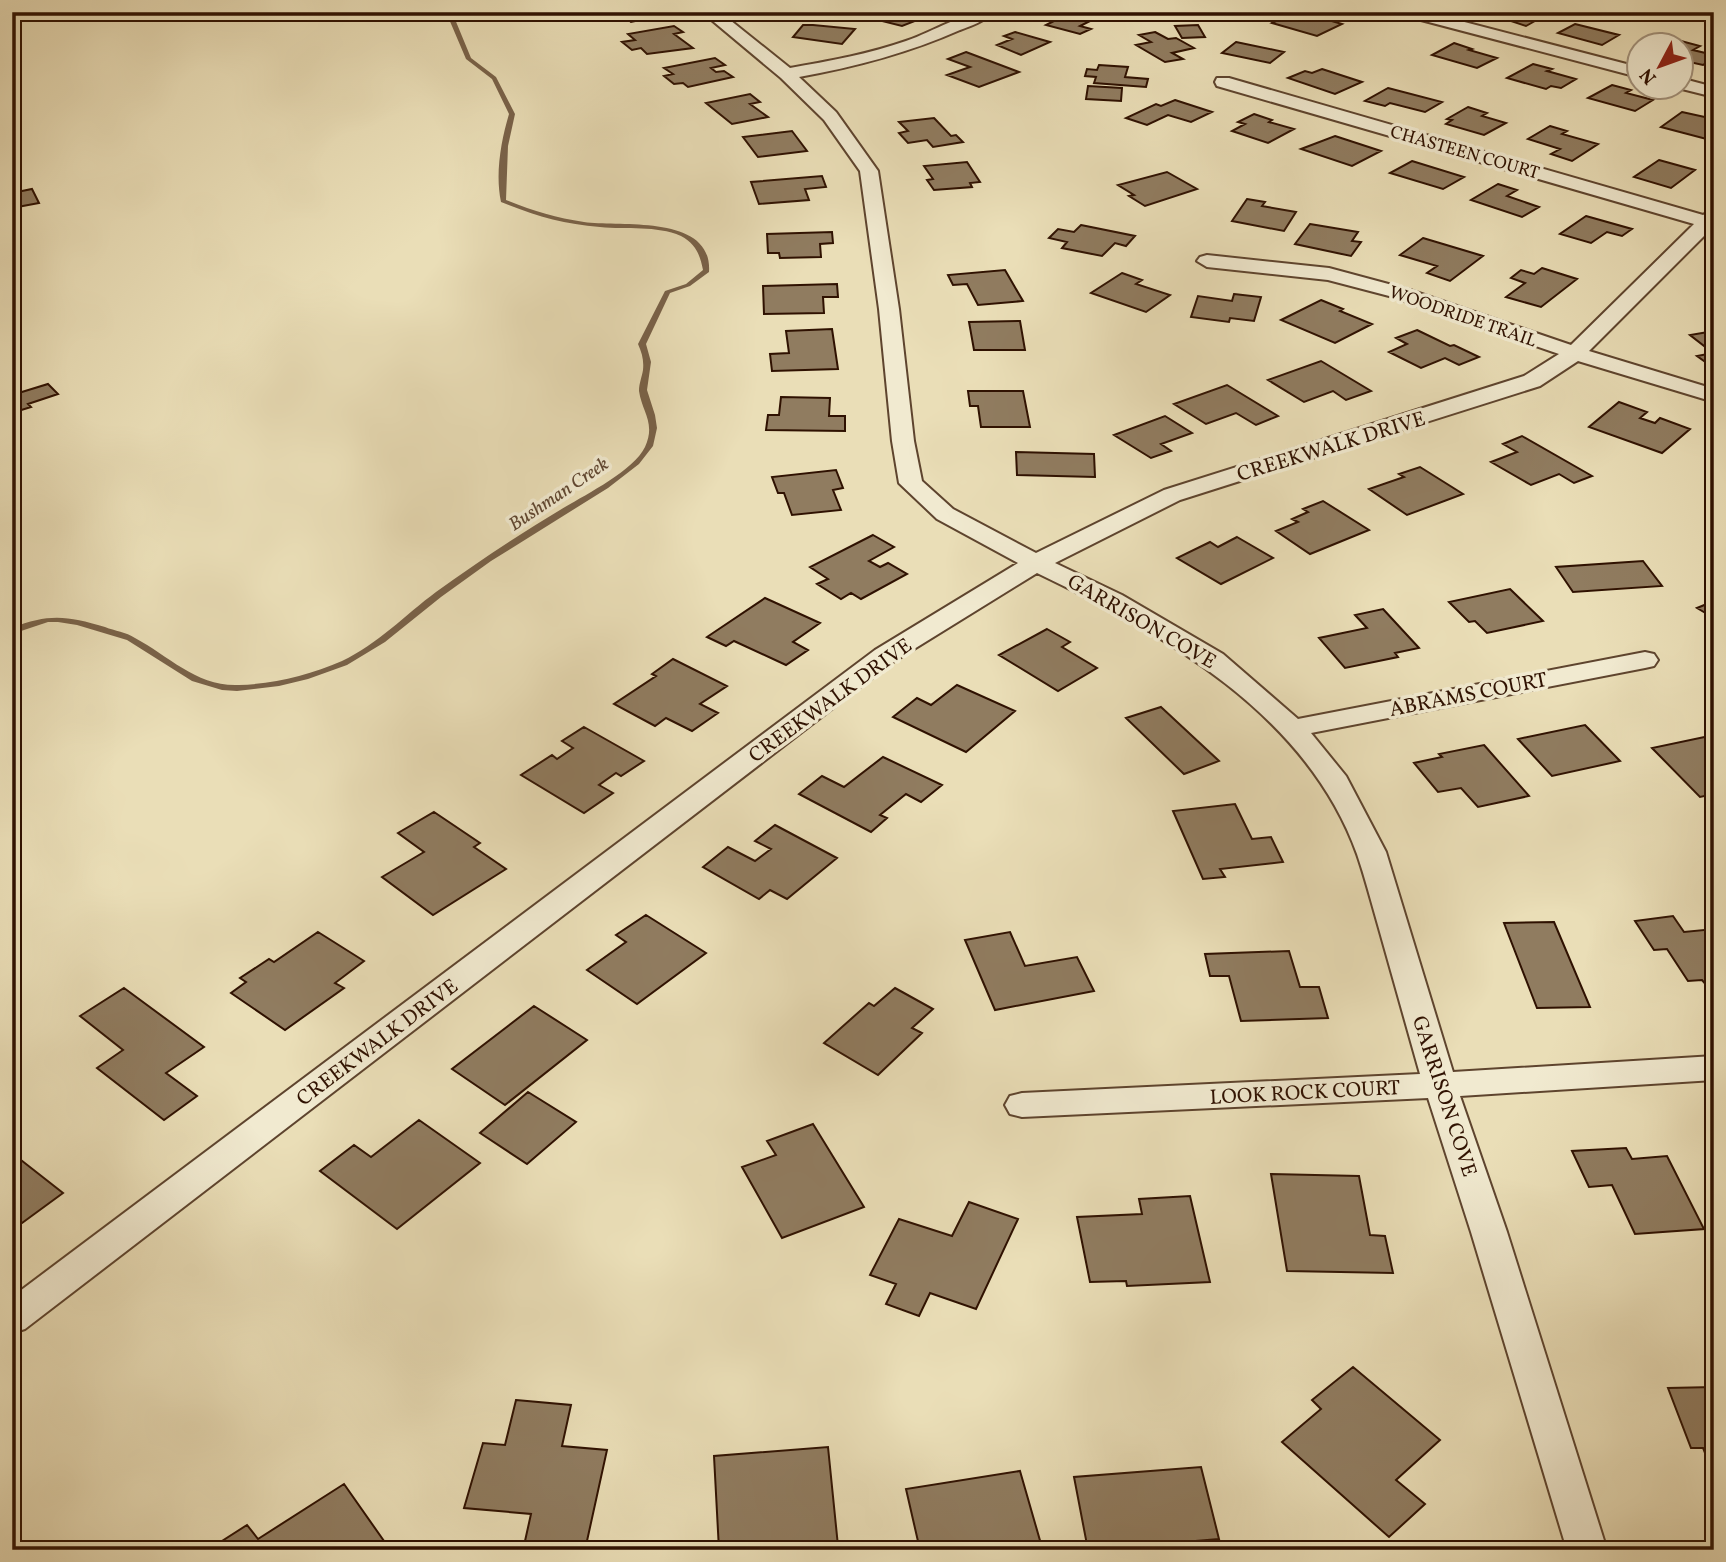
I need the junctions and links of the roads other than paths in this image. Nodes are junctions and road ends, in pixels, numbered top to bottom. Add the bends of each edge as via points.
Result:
1 (710, 12) edge
2 (985, 12) edge
3 (1407, 12) edge
4 (1624, 68) edge
5 (787, 74) junction
6 (1223, 82) dead end
7 (1694, 87) edge
8 (1714, 92) edge
9 (1710, 218) edge
10 (1207, 261) dead end
11 (1575, 353) junction
12 (1714, 396) edge
13 (1035, 563) junction
14 (1645, 660) dead end
15 (1292, 728) junction
16 (1714, 1068) edge
17 (1440, 1085) junction
18 (1022, 1105) dead end
19 (12, 1318) edge
20 (1587, 1550) edge

1 - 5 street, GARRISON COVE
2 - 5 street via 907,48
3 - 4 street
5 - 13 street, GARRISON COVE via 830,116 869,171 911,483 945,514
6 - 9 street, CHASTEEN COURT
7 - 8 street
9 - 11 street, CREEKWALK DRIVE
10 - 11 street, WOODRIDE TRAIL via 1329,274 1400,293
11 - 12 street, WOODRIDE TRAIL
11 - 13 street, CREEKWALK DRIVE via 1532,381 1172,495
13 - 15 street, GARRISON COVE via 1113,600 1214,660
13 - 19 street, CREEKWALK DRIVE via 884,656
14 - 15 street, ABRAMS COURT
15 - 17 street, GARRISON COVE via 1332,776 1371,852
16 - 17 street, LOOK ROCK COURT
17 - 18 street, LOOK ROCK COURT
17 - 20 street, GARRISON COVE

